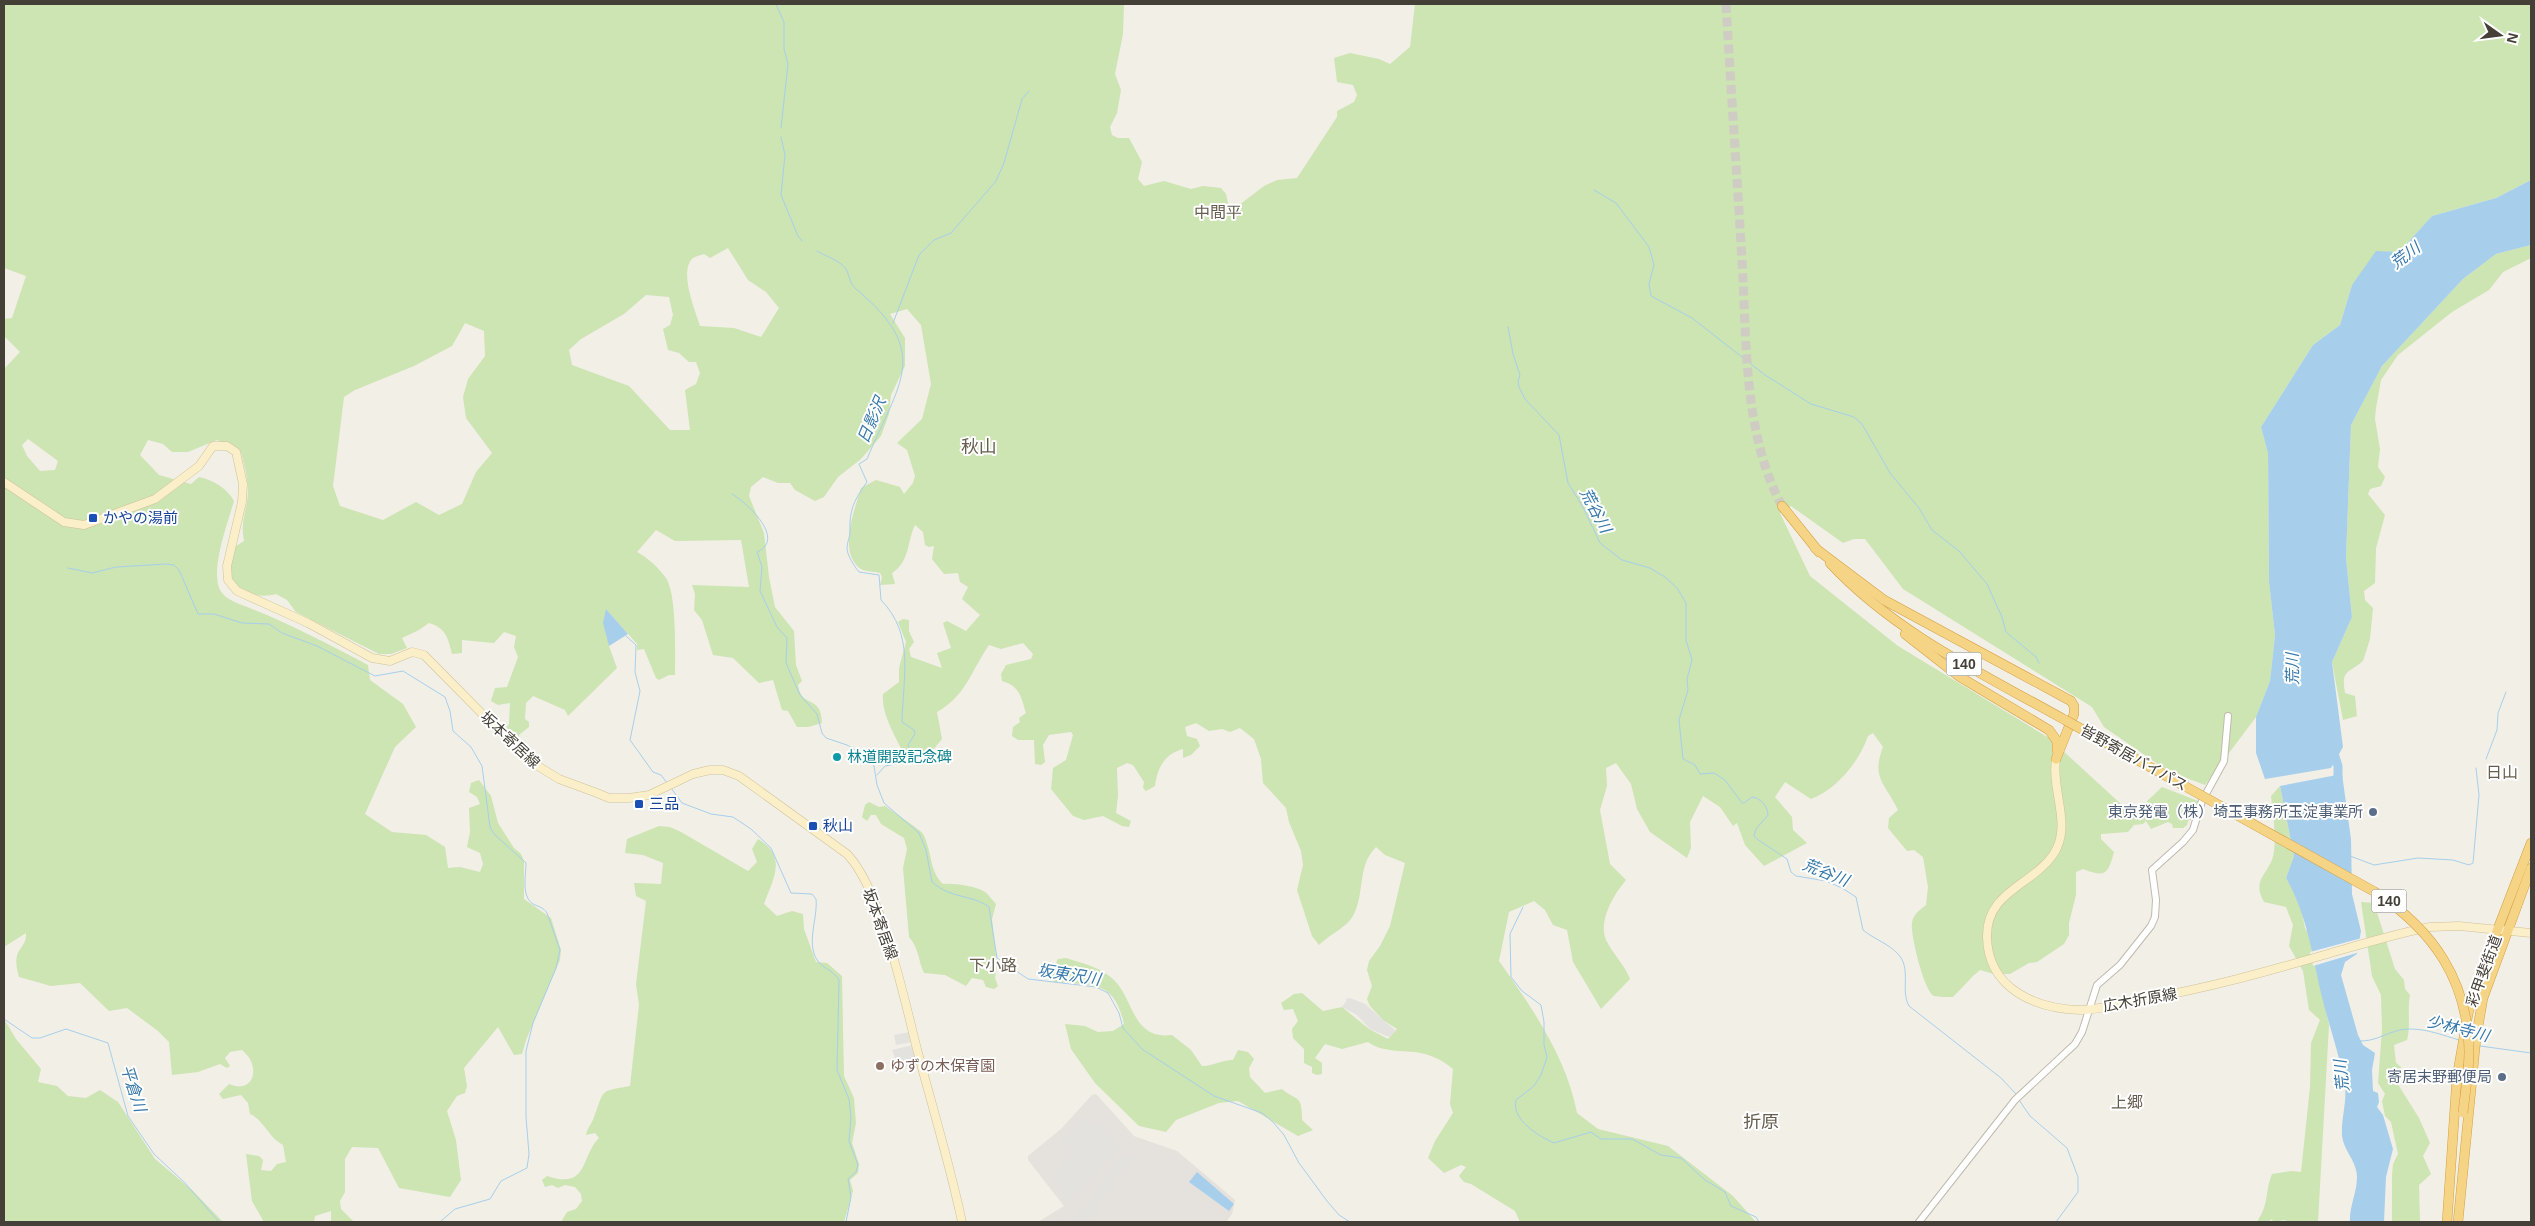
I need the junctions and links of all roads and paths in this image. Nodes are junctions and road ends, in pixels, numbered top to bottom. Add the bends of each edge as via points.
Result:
1 (4, 482) edge
2 (1782, 506) tunnel mouth
3 (1816, 548) junction
4 (2228, 716) dead end
5 (2056, 759) junction
6 (2531, 843) edge
7 (2531, 868) edge
8 (2502, 931) junction
9 (2531, 933) edge
10 (2089, 1010) junction
11 (2476, 1038) junction
12 (2462, 1042) junction
13 (962, 1222) edge
14 (1919, 1222) edge
15 (2447, 1222) edge
16 (2455, 1222) edge

1 - 13 main road, 坂本寄居線 via 64,522 84,525 155,499 199,466 213,446 227,446 236,452 243,484 227,566 228,580 237,591 294,616 372,658 384,661 412,652 424,655 528,760 559,779 610,798 629,798 649,795 693,774 722,770 739,776 850,858 874,902 894,963
2 - 3 highway, 皆野寄居バイパス / 140
3 - 5 highway via 1848,589 1885,619 1960,677 2054,734
3 - 5 highway via 1884,600 2071,702 2074,714
3 - 16 highway, 皆野寄居バイパス / 140, bridge via 1867,599 1947,655 2375,892 2422,929 2458,988 2469,1054
4 - 10 street via 2224,761 2202,801 2193,830 2152,870 2156,910 2151,926 2120,965 2100,981
5 - 10 main road, 広木折原線 via 2055,784 2062,826 2060,842 2047,864 2011,889 2000,901 1993,912 1987,937 1996,972 2019,995 2050,1006
6 - 8 highway, 彩甲斐街道 / 140
7 - 8 highway, 彩甲斐街道 / 140
8 - 9 main road, 広木折原線
8 - 10 main road, 広木折原線 via 2439,926 2208,987
8 - 11 highway, 彩甲斐街道 / 140 via 2483,998
8 - 12 highway, 彩甲斐街道 / 140 via 2475,988
10 - 14 street via 2075,1044 2015,1100
11 - 12 highway via 2470,1036
11 - 16 highway, 彩甲斐街道 / 140
12 - 15 highway, 彩甲斐街道 / 140

